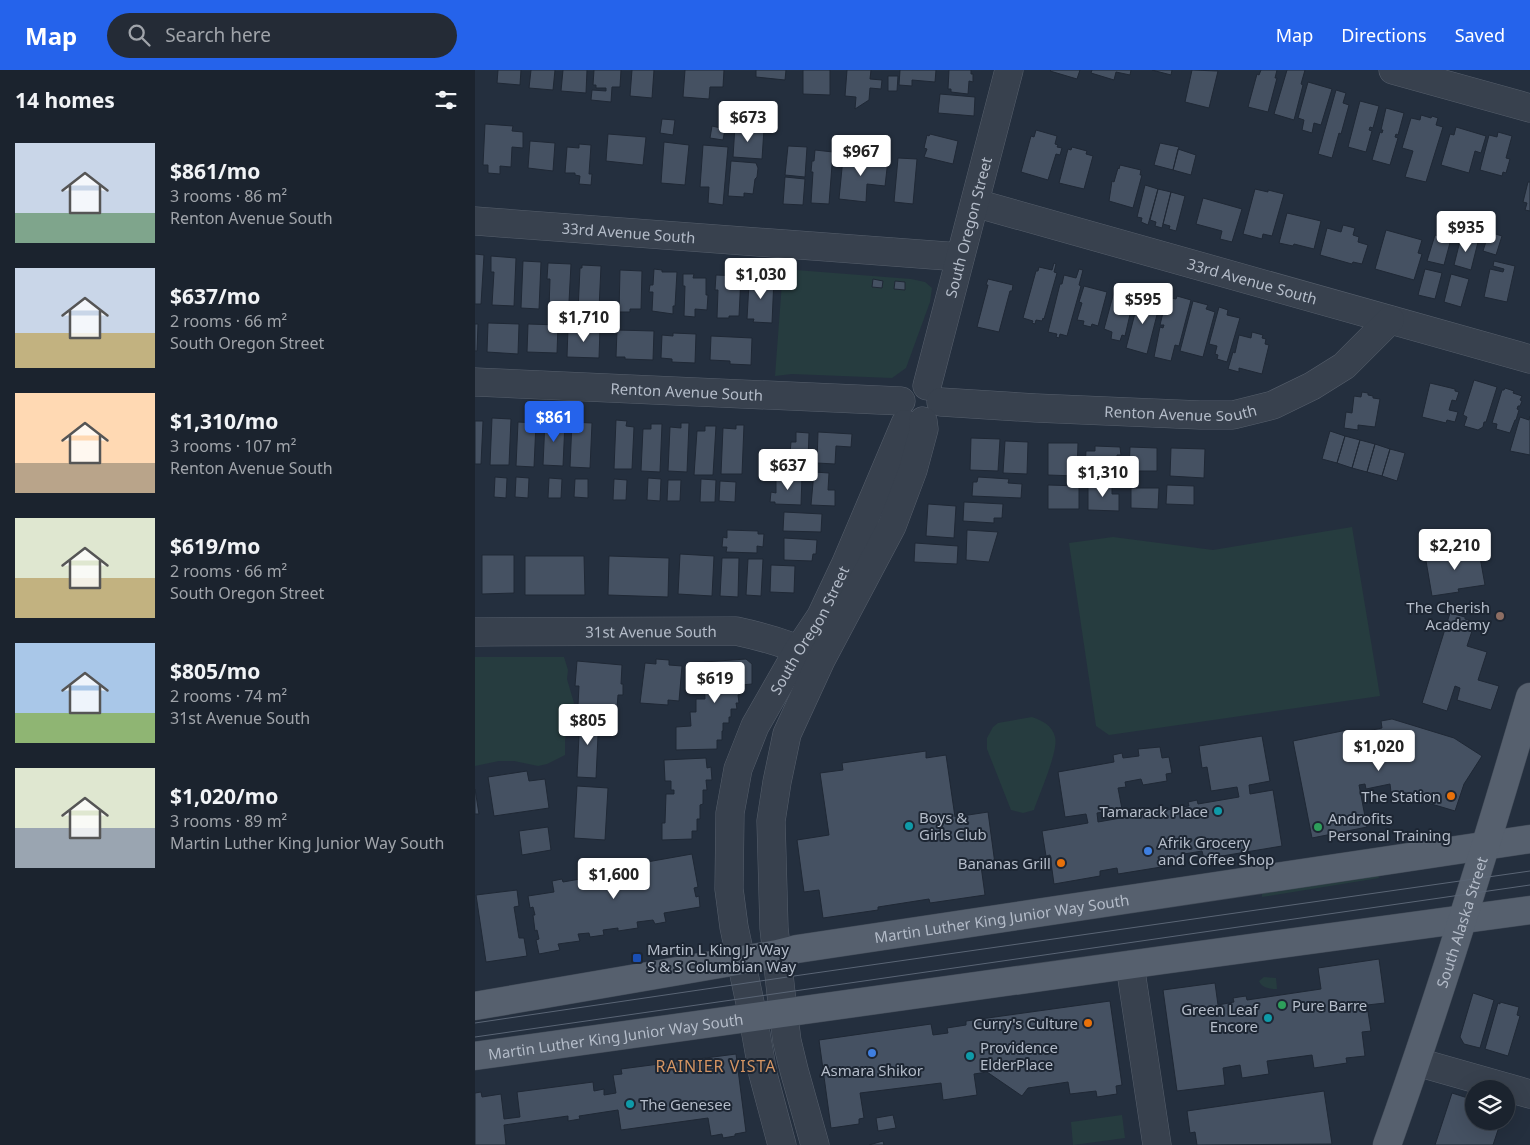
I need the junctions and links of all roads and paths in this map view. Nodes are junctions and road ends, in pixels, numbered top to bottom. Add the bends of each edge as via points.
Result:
1 (1009, 70) edge
2 (1393, 70) edge
3 (1530, 108) edge
4 (975, 203) junction
5 (475, 221) edge
6 (960, 257) junction
7 (1390, 320) junction
8 (1530, 359) edge
9 (475, 382) edge
10 (919, 407) junction
11 (475, 632) edge
12 (810, 655) junction
13 (1529, 707) edge
14 (1530, 839) edge
15 (1487, 845) junction
16 (1530, 910) edge
17 (1463, 920) junction
18 (777, 954) junction
19 (741, 960) junction
20 (1130, 965) junction
21 (475, 1006) edge
22 (783, 1014) junction
23 (753, 1017) junction
24 (475, 1056) edge
25 (1417, 1062) junction
26 (1528, 1087) edge
27 (782, 1145) edge
28 (815, 1145) edge
29 (1157, 1145) edge
30 (1387, 1145) edge

1 - 4 street, South Oregon Street
2 - 3 street
4 - 6 street, South Oregon Street
4 - 7 street, 33rd Avenue South
5 - 6 street, 33rd Avenue South
6 - 10 street, South Oregon Street
7 - 8 street, 33rd Avenue South
7 - 10 street, Renton Avenue South via 1344,366 1312,386 1273,404 1233,415
9 - 10 street, Renton Avenue South
10 - 12 street, South Oregon Street via 883,477 821,616
11 - 12 street, 31st Avenue South via 736,631 766,637
12 - 18 street, South Oregon Street via 787,734 771,821
12 - 19 street, South Oregon Street via 755,726 738,769 730,813 729,889
13 - 15 main road, South Alaska Street
14 - 15 main road, Martin Luther King Junior Way South
15 - 17 main road, South Alaska Street
15 - 18 main road, Martin Luther King Junior Way South
16 - 17 main road, Martin Luther King Junior Way South
17 - 20 main road, Martin Luther King Junior Way South
17 - 25 main road, South Alaska Street
18 - 19 main road, Martin Luther King Junior Way South
18 - 22 street, South Oregon Street
19 - 21 main road, Martin Luther King Junior Way South
19 - 23 street, South Oregon Street
20 - 22 main road, Martin Luther King Junior Way South
20 - 29 street
22 - 23 main road, Martin Luther King Junior Way South
22 - 28 street, South Oregon Street via 794,1070
23 - 24 main road, Martin Luther King Junior Way South
23 - 27 street, South Oregon Street via 763,1074
25 - 26 street
25 - 30 main road, South Alaska Street

